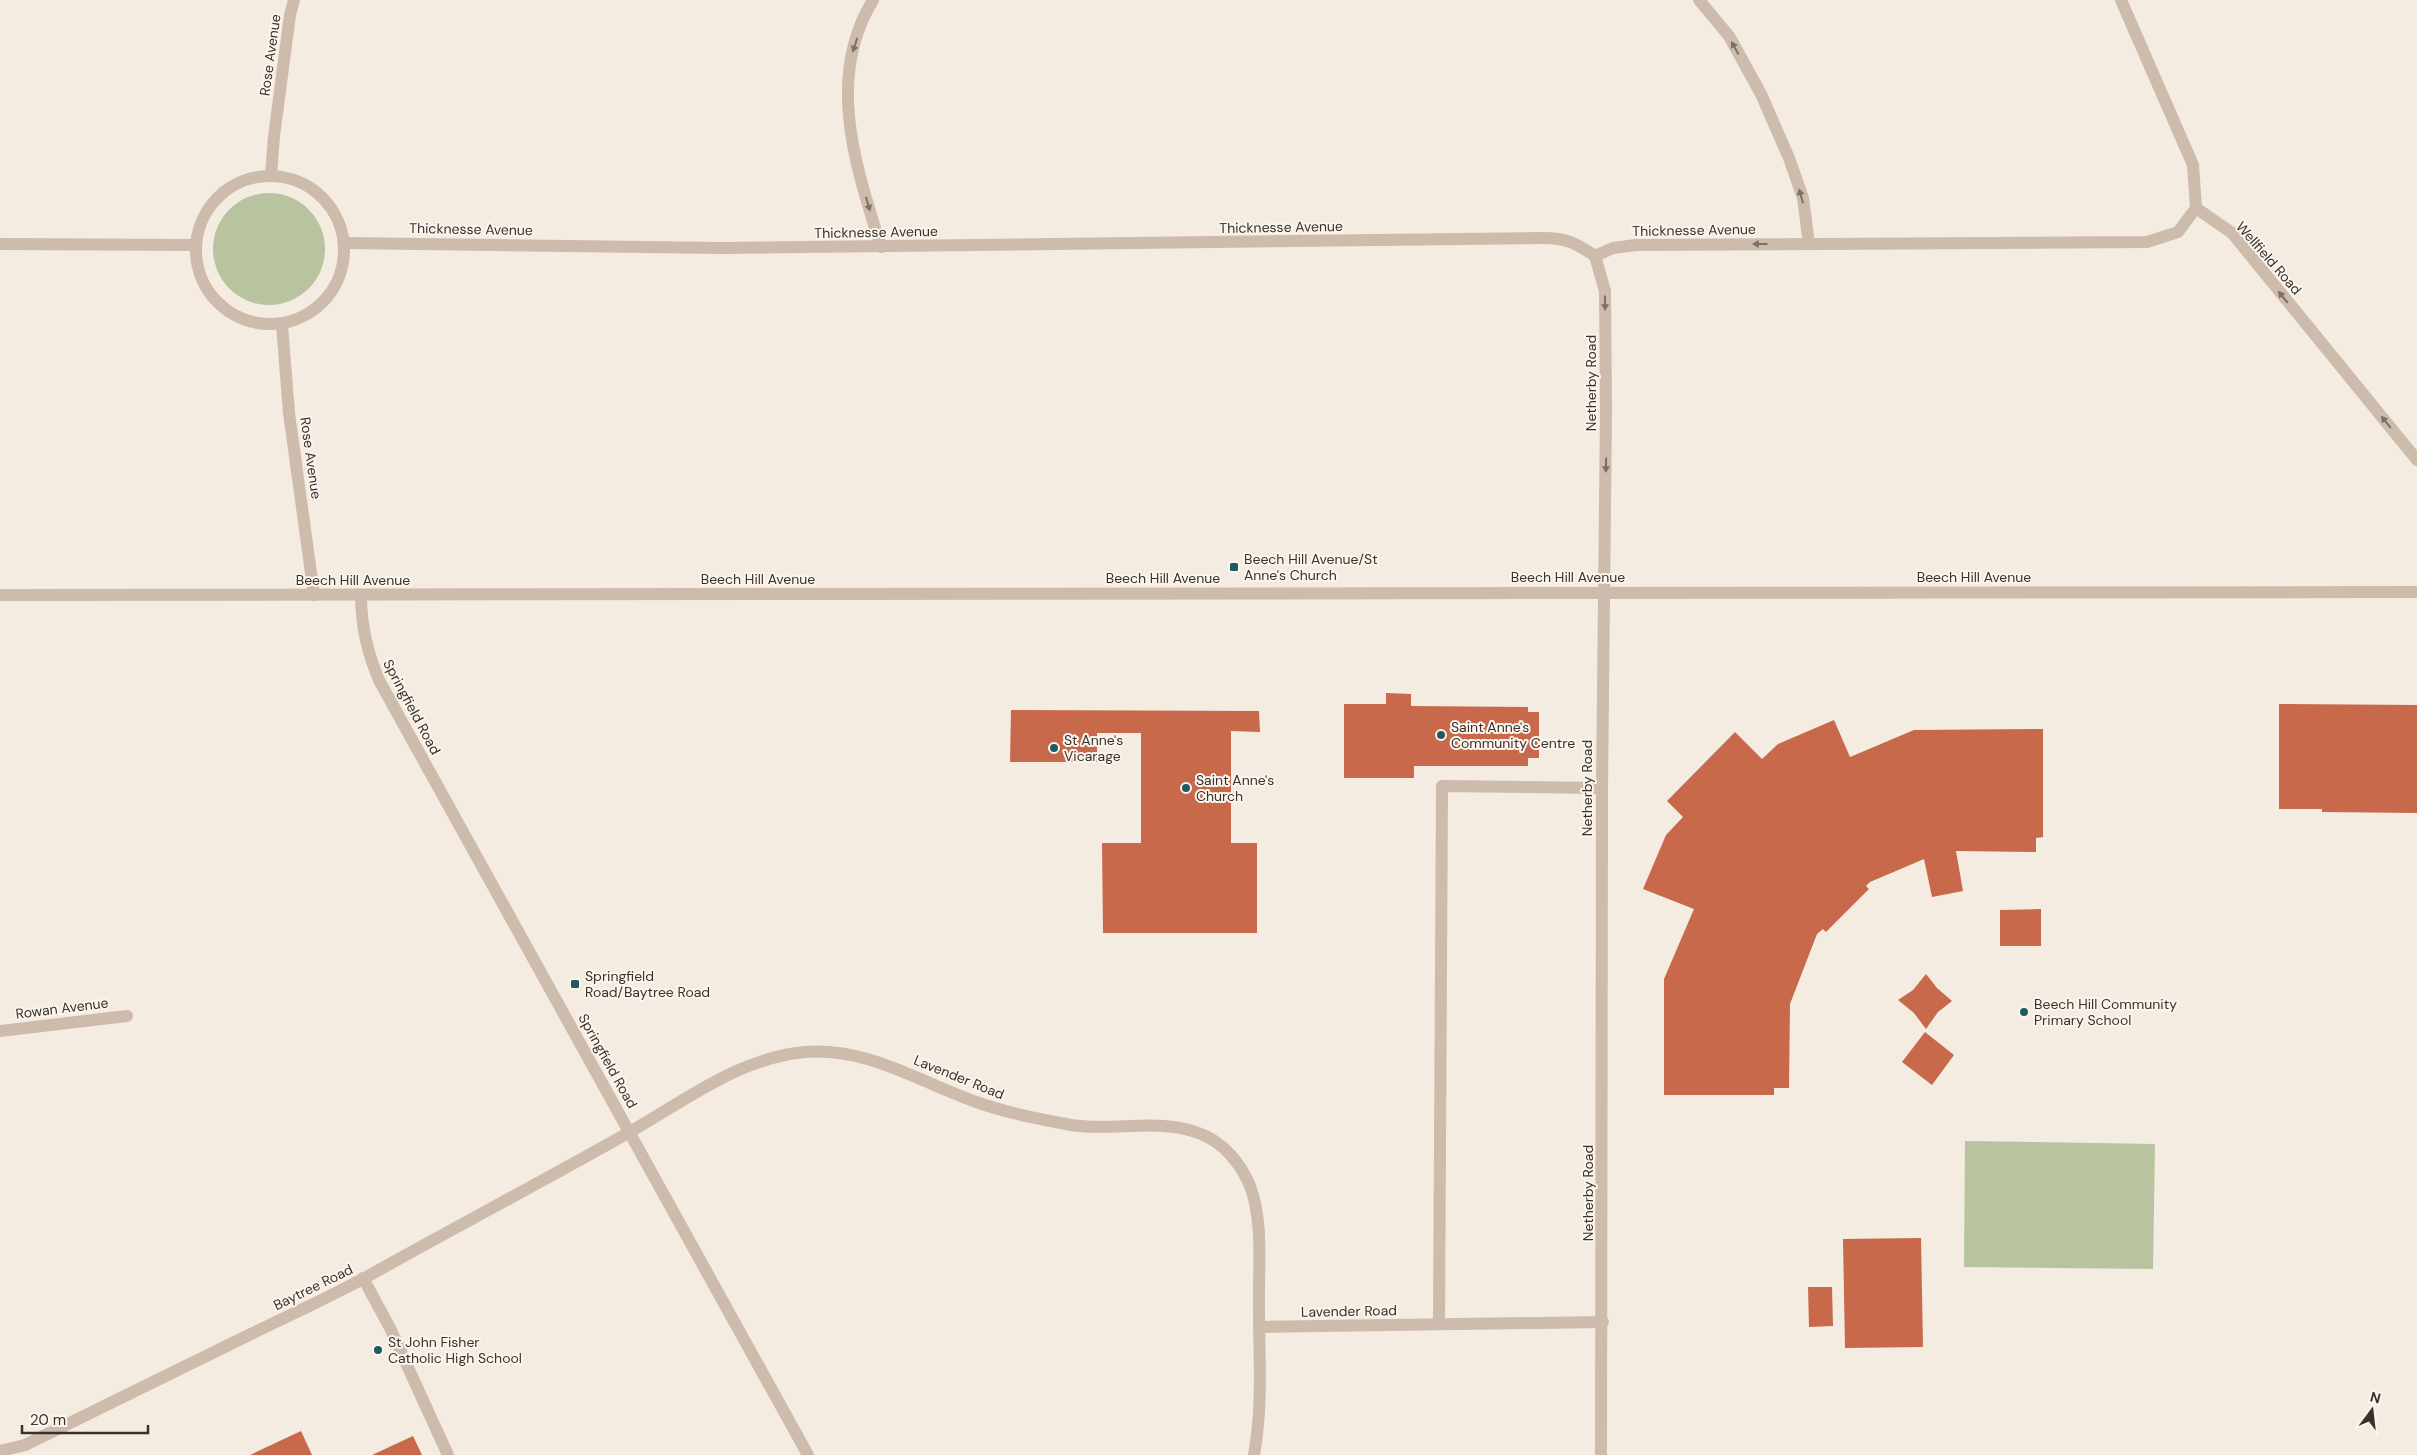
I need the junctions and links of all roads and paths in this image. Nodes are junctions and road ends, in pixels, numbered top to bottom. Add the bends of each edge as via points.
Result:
1 (294, 0) edge
2 (873, 0) edge
3 (1699, 0) edge
4 (2121, 0) edge
5 (271, 175) junction
6 (2196, 208) junction
7 (346, 243) junction
8 (0, 244) edge
9 (1809, 244) junction
10 (195, 245) junction
11 (881, 247) junction
12 (1595, 256) junction
13 (282, 325) junction
14 (2417, 460) edge
15 (1604, 592) junction
16 (2417, 592) edge
17 (0, 595) edge
18 (314, 595) junction
19 (361, 595) junction
20 (1602, 788) junction
21 (127, 1016) dead end
22 (0, 1031) edge
23 (630, 1132) junction
24 (363, 1278) junction
25 (1603, 1322) junction
26 (1439, 1323) junction
27 (1259, 1327) junction
28 (0, 1451) edge
29 (448, 1455) edge
30 (808, 1455) edge
31 (1254, 1455) edge
32 (1601, 1455) edge

1 - 5 street, Rose Avenue via 282,71
2 -> 11 street via 853,50 847,88 849,130
9 -> 3 street via 1803,198 1761,94 1729,36
4 - 6 street via 2193,165
5 - 7 street via 294,180 314,190 330,206
5 - 10 street via 247,179 226,190 209,206
6 - 9 street, Thicknesse Avenue via 2178,232 2147,242
14 -> 6 street, Wellfield Road via 2232,233
7 - 11 street, Thicknesse Avenue
7 - 13 street via 341,273 330,295 313,311
8 - 10 street
9 -> 12 street, Thicknesse Avenue via 1636,245 1613,248
10 - 13 street via 198,272 208,293 224,309 244,320
11 - 12 street, Thicknesse Avenue via 1563,238
12 -> 15 street, Netherby Road via 1605,290
13 - 18 street, Rose Avenue via 289,413
15 - 16 street, Beech Hill Avenue
15 - 19 street, Beech Hill Avenue
15 - 20 street, Netherby Road
17 - 18 street, Beech Hill Avenue
18 - 19 street, Beech Hill Avenue
19 - 23 street, Springfield Road via 363,634 380,682
20 - 25 street, Netherby Road
20 - 26 street via 1442,786
21 - 22 street, Rowan Avenue
23 - 24 street, Baytree Road
23 - 27 street, Lavender Road via 723,1076 751,1064 778,1056 826,1052 849,1053 871,1059 972,1101 1022,1116 1080,1126 1188,1129 1220,1144 1242,1170 1249,1185 1258,1234
23 - 30 street, Springfield Road
24 - 28 street, Baytree Road via 25,1445
24 - 29 street via 390,1328
25 - 26 street
25 - 32 street, Netherby Road
26 - 27 street, Lavender Road
27 - 31 street, Lavender Road via 1261,1399

